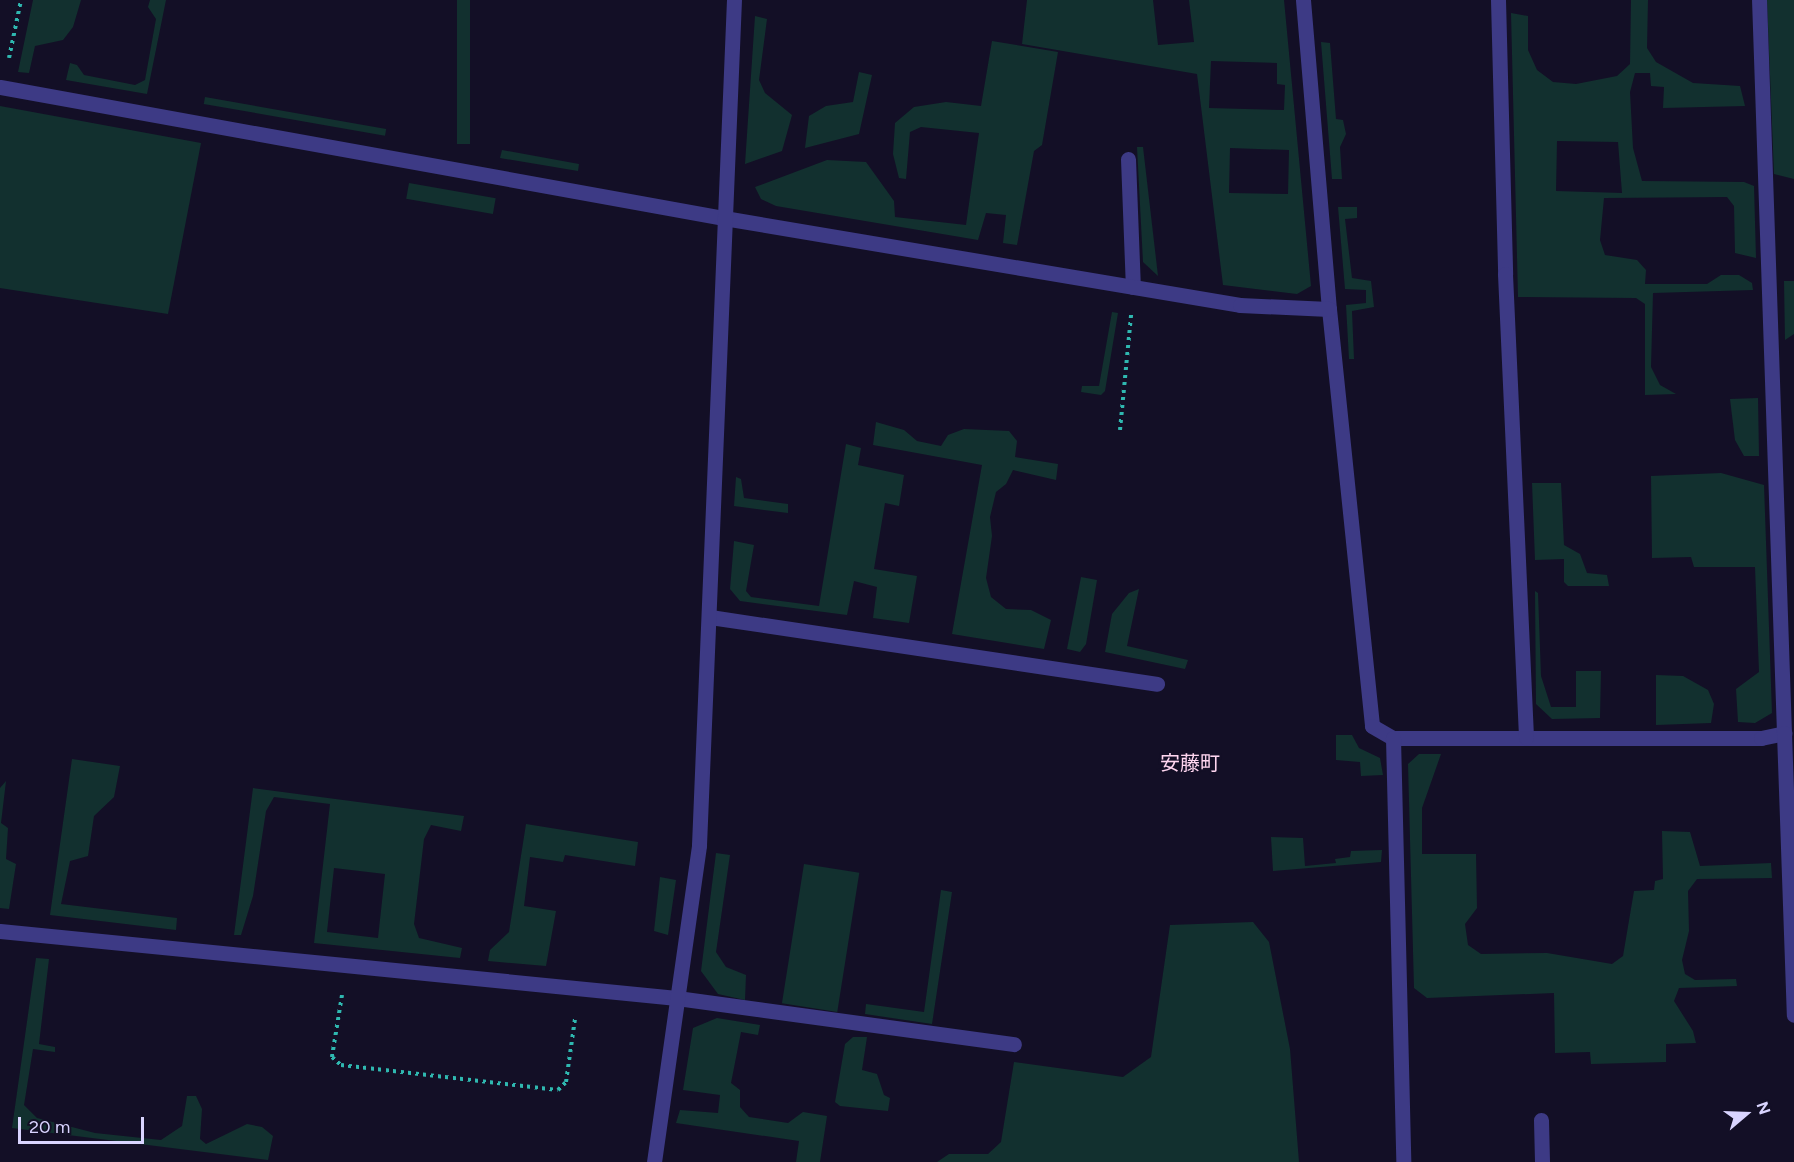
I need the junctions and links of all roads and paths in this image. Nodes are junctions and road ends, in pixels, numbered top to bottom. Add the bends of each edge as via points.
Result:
1 (21, 0) edge
2 (734, 0) edge
3 (1303, 0) edge
4 (1498, 0) edge
5 (1758, 0) edge
6 (1, 87) edge
7 (1128, 159) dead end
8 (724, 218) junction
9 (1133, 287) junction
10 (1329, 309) junction
11 (1120, 430) dead end
12 (710, 617) junction
13 (1157, 684) dead end
14 (1789, 699) edge
15 (1784, 733) junction
16 (1393, 738) junction
17 (1526, 738) junction
18 (0, 931) edge
19 (346, 965) junction
20 (580, 988) junction
21 (677, 998) junction
22 (1794, 1015) edge
23 (1014, 1044) dead end
24 (1541, 1120) dead end
25 (654, 1162) edge
26 (1403, 1162) edge
27 (1542, 1162) edge

1 - 6 path
2 - 8 street
3 - 10 street
4 - 17 street via 1505,274
5 - 14 street
6 - 8 street
7 - 9 street
8 - 9 street
8 - 12 street
9 - 10 street via 1240,305
9 - 11 path
10 - 16 street via 1372,726
12 - 13 street
12 - 21 street via 699,845
14 - 15 street
15 - 17 street via 1761,738
15 - 22 street
16 - 17 street
16 - 26 street
18 - 19 street
19 - 20 street
19 - 20 path via 333,1057 341,1065 558,1090 566,1082
20 - 21 street
21 - 23 street
21 - 25 street
24 - 27 street

